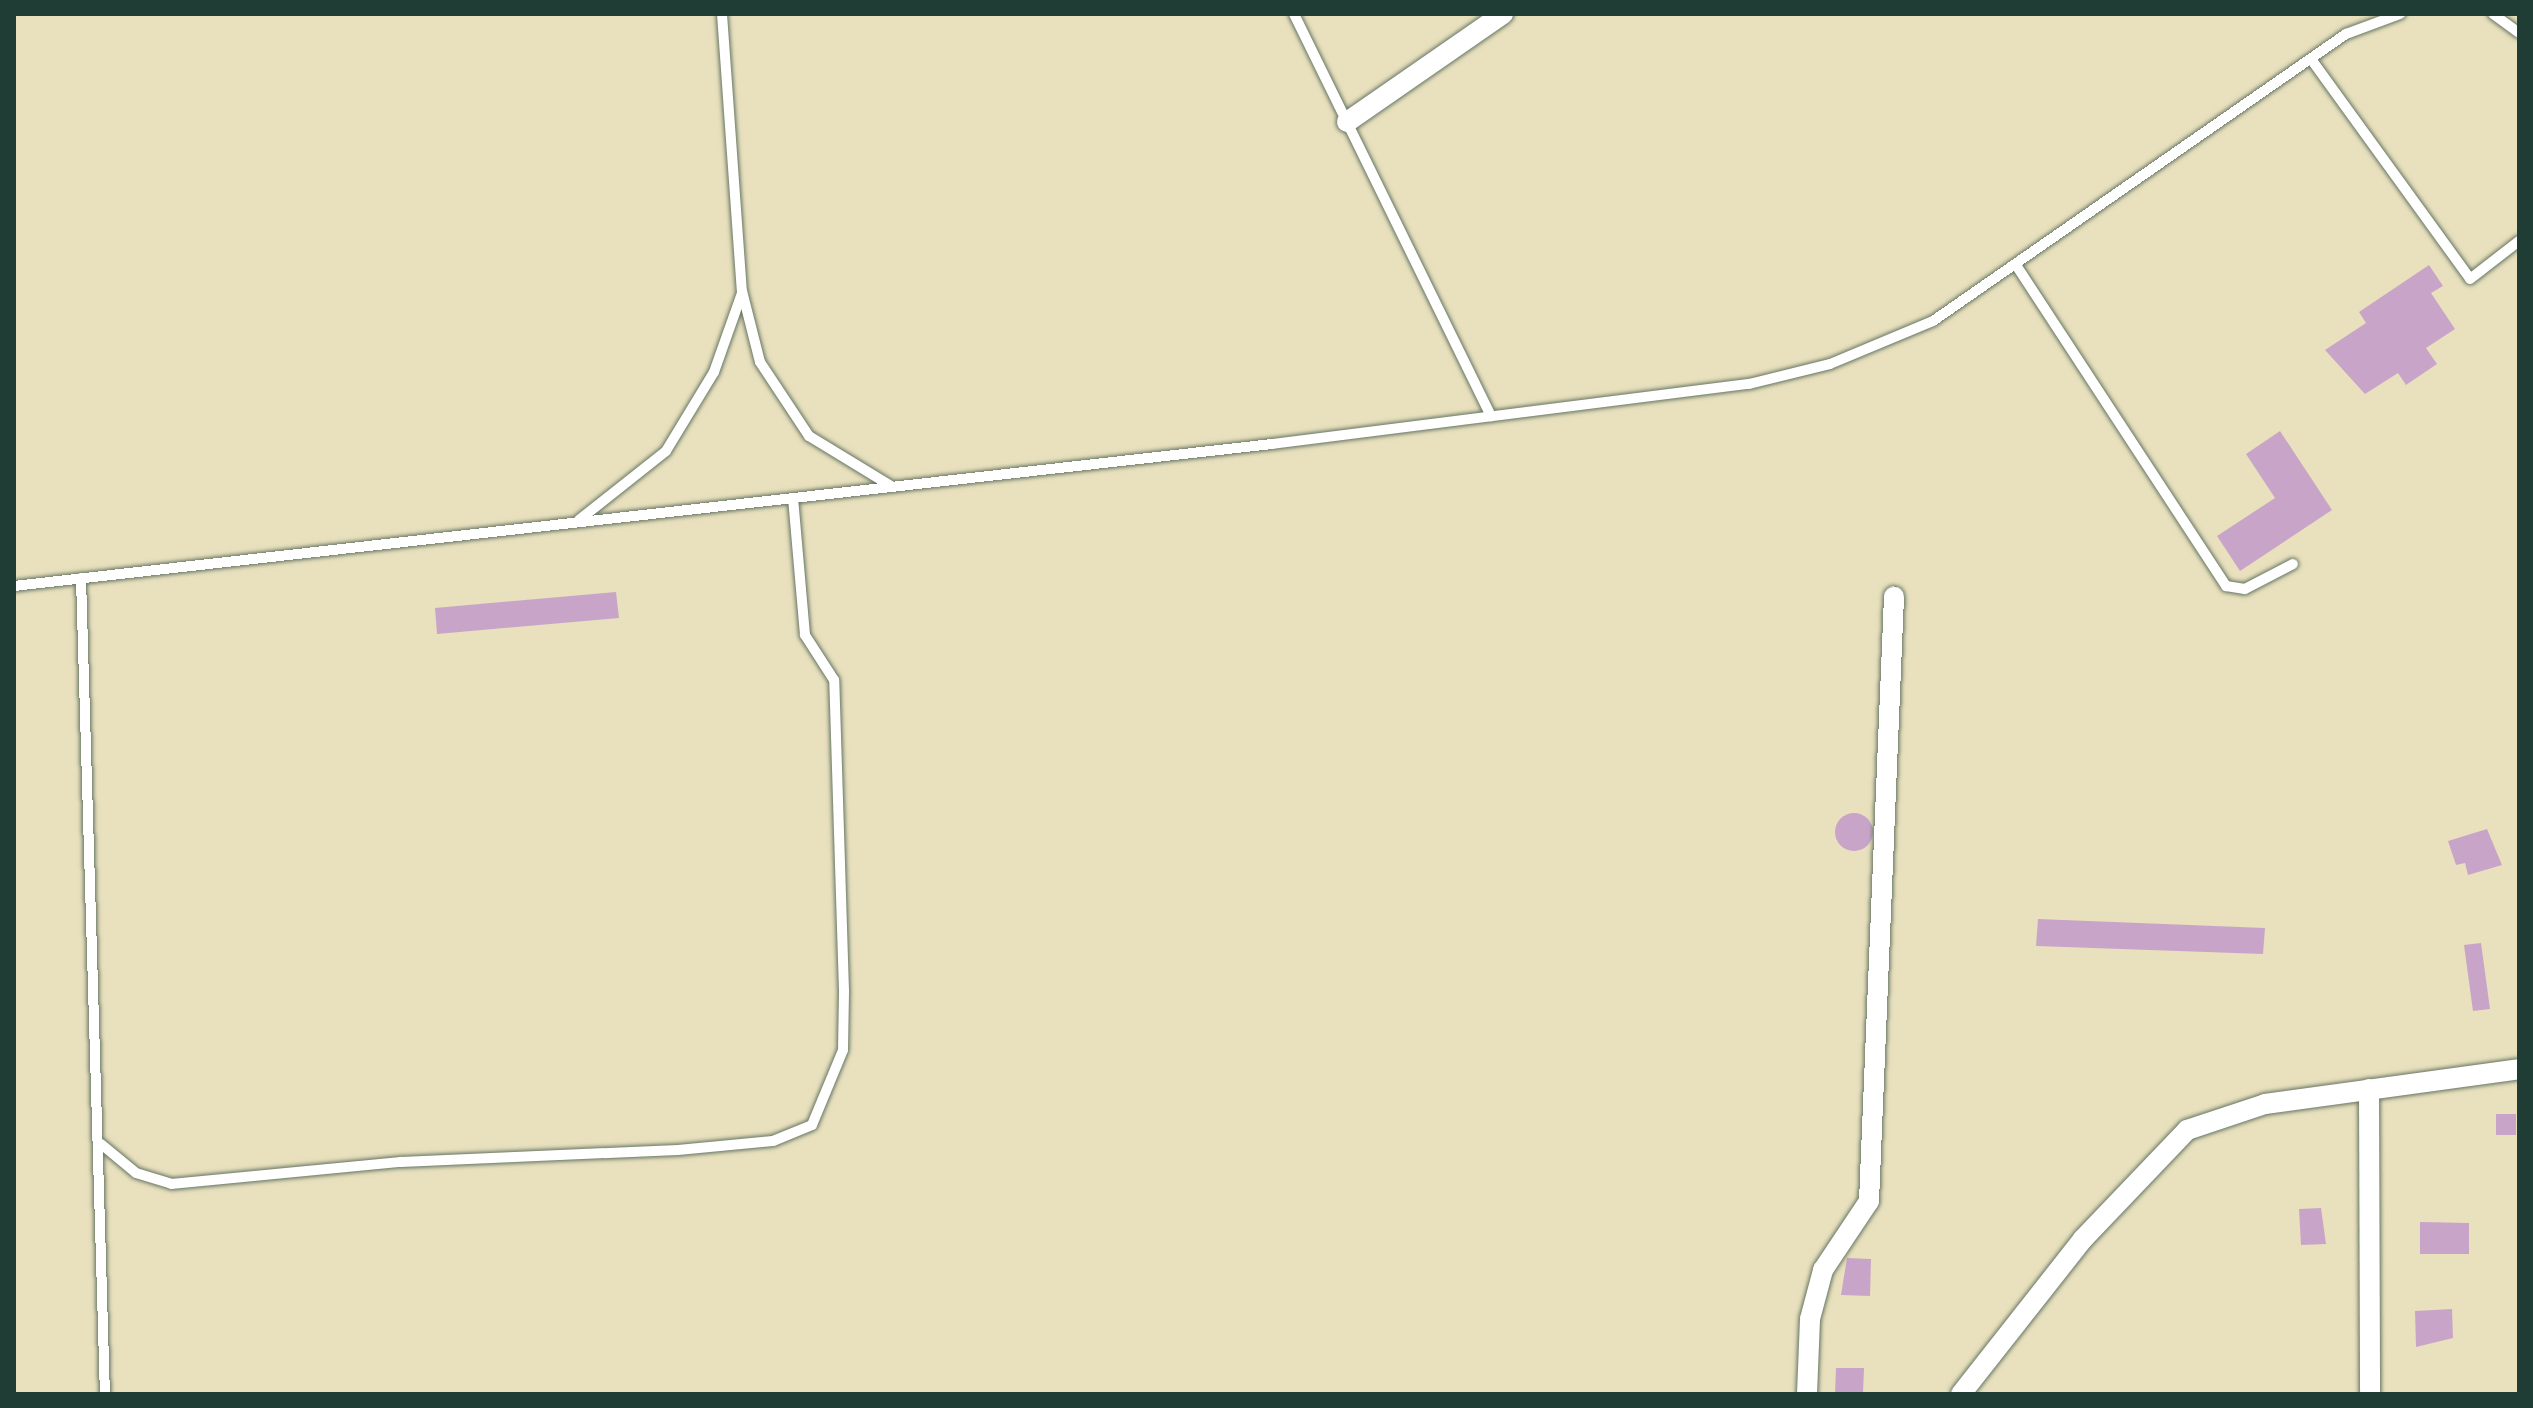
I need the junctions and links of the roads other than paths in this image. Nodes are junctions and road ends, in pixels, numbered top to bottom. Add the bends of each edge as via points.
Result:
1 (722, 14) edge
2 (1294, 14) edge
3 (1503, 14) edge
4 (2400, 14) edge
5 (2493, 14) edge
6 (2519, 33) edge
7 (2311, 59) junction
8 (1347, 122) junction
9 (2519, 241) edge
10 (2016, 265) junction
11 (742, 291) junction
12 (1491, 416) junction
13 (894, 487) junction
14 (793, 499) junction
15 (576, 522) junction
16 (2293, 564) dead end
17 (81, 578) junction
18 (14, 586) edge
19 (1894, 597) dead end
20 (2519, 1069) edge
21 (2369, 1089) junction
22 (101, 1144) junction
23 (105, 1394) edge
24 (1807, 1394) edge
25 (1961, 1394) edge
26 (2370, 1394) edge

1 - 11 lane
2 - 8 lane
3 - 8 street
4 - 7 lane via 2346,34
5 - 6 lane
7 - 9 lane via 2470,279
7 - 10 lane
8 - 12 lane
10 - 12 lane via 1933,321 1830,364 1749,384
10 - 16 lane via 2226,586 2245,589
11 - 13 lane via 777,396 809,436
11 - 15 lane via 714,372 666,451
12 - 13 lane
13 - 14 lane
14 - 15 lane
14 - 22 lane via 805,635 834,680 843,944 843,1050 812,1125 773,1141 678,1150 401,1162 171,1184 136,1173
15 - 17 lane
17 - 18 lane
17 - 22 lane
19 - 24 street via 1869,1201 1823,1270 1810,1319
20 - 21 street
21 - 25 street via 2265,1104 2187,1130 2083,1239
21 - 26 street
22 - 23 lane

